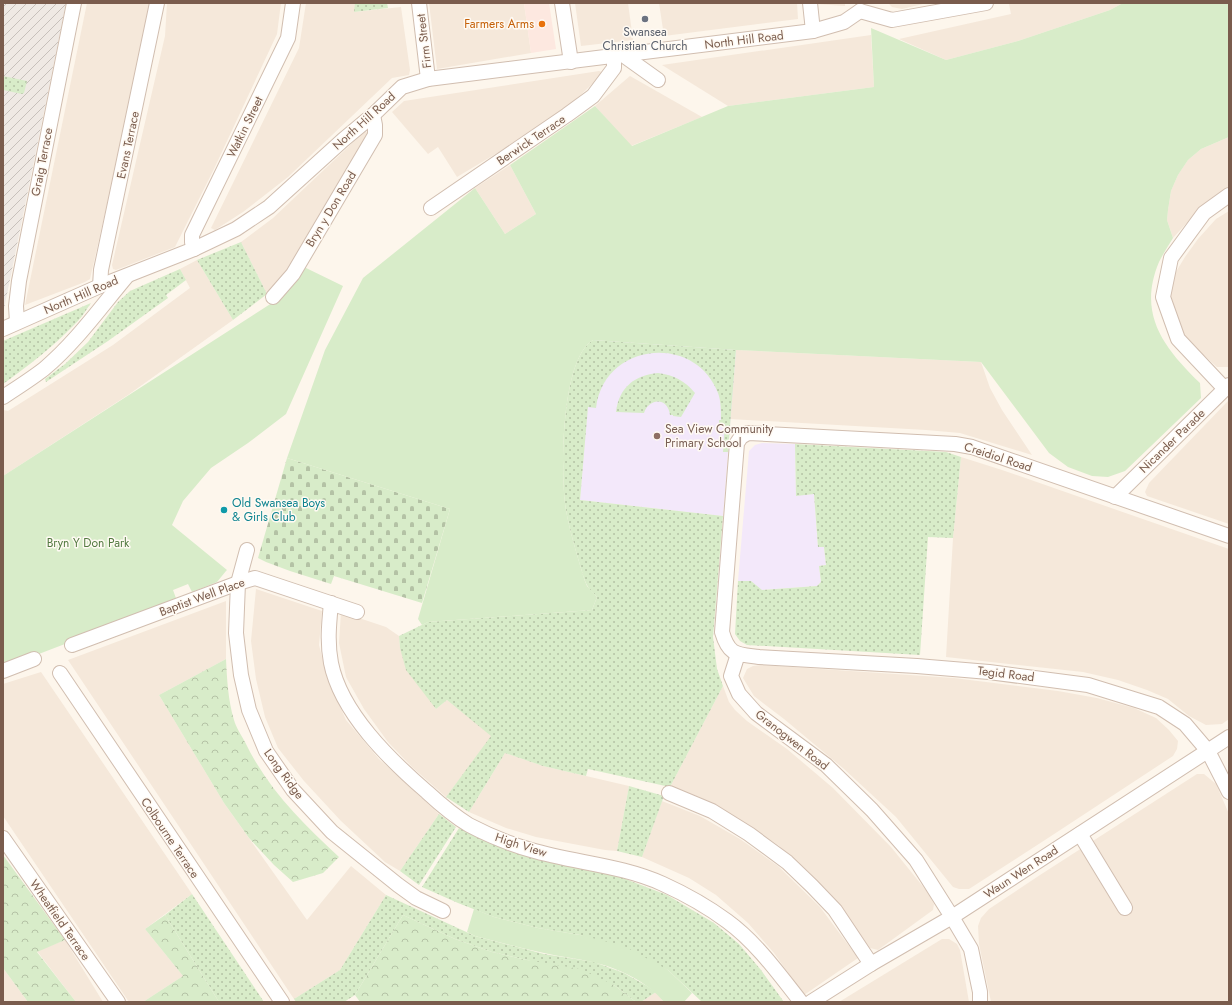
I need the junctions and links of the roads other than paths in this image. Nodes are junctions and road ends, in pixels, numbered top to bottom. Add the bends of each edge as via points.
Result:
1 (74, 3) edge
2 (157, 3) edge
3 (293, 3) edge
4 (419, 3) edge
5 (562, 3) edge
6 (810, 3) edge
7 (986, 3) edge
8 (860, 7) edge
9 (813, 31) junction
10 (618, 56) junction
11 (571, 62) junction
12 (428, 80) junction
13 (658, 80) dead end
14 (373, 115) junction
15 (1229, 195) edge
16 (431, 208) dead end
17 (194, 249) junction
18 (128, 275) junction
19 (100, 286) junction
20 (273, 297) dead end
21 (17, 322) junction
22 (3, 329) edge
23 (1227, 387) edge
24 (3, 397) edge
25 (1115, 497) junction
26 (1229, 536) edge
27 (248, 550) dead end
28 (238, 583) junction
29 (331, 603) junction
30 (357, 612) dead end
31 (72, 645) dead end
32 (738, 654) junction
33 (34, 659) dead end
34 (3, 670) edge
35 (60, 673) dead end
36 (1229, 737) edge
37 (1208, 751) junction
38 (1229, 792) edge
39 (669, 793) dead end
40 (1080, 834) junction
41 (3, 838) edge
42 (1125, 908) dead end
43 (443, 911) dead end
44 (952, 917) junction
45 (872, 964) junction
46 (118, 1002) edge
47 (282, 1002) edge
48 (801, 1002) edge
49 (811, 1002) edge
50 (980, 1002) edge

1 - 21 street, Graig Terrace via 18,281
2 - 19 street, Evans Terrace
3 - 17 street, Watkin Street via 288,38 192,235
4 - 12 street, Firm Street
5 - 11 street
6 - 9 street
7 - 8 street via 892,20
8 - 9 street, North Hill Road via 844,22
9 - 10 street, North Hill Road
10 - 11 street, North Hill Road
10 - 13 street
10 - 16 street, Berwick Terrace via 614,68 593,96
11 - 12 street, North Hill Road
12 - 14 street, North Hill Road via 402,87
14 - 17 street, North Hill Road via 269,208 236,229
14 - 20 street, Bryn y Don Road via 375,135 293,274
15 - 23 street via 1204,213 1171,258 1163,297 1178,340
17 - 18 street, North Hill Road
18 - 19 street, North Hill Road
18 - 24 street via 62,353
19 - 21 street, North Hill Road
21 - 22 street, North Hill Road
23 - 25 street, Nicander Parade
25 - 26 street, Creidiol Road
25 - 32 street, Creidiol Road via 972,447 955,444 748,433 740,437 737,443 722,632 730,650
27 - 28 street, Long Ridge
28 - 29 street, Baptist Well Place via 255,578
28 - 31 street, Baptist Well Place
28 - 43 street, Long Ridge via 236,633 241,675 249,710 266,751 293,790 332,832 416,898
29 - 30 street, Baptist Well Place
29 - 48 street, High View via 327,636 331,664 349,705 372,740 404,773 444,807 469,825 532,850 612,867 664,884 728,921 772,965
32 - 37 street, Tegid Road via 910,665 1088,685 1159,707 1185,724
32 - 44 street, Granogwen Road via 731,676 739,694 756,713 826,765 872,810 916,860
33 - 34 street
35 - 47 street, Colbourne Terrace
36 - 37 street, Waun Wen Road
37 - 38 street, Tegid Road
37 - 40 street, Waun Wen Road
39 - 45 street via 712,811 787,862 835,910
40 - 42 street
40 - 44 street, Waun Wen Road
41 - 46 street, Wheatfield Terrace
44 - 45 street, Waun Wen Road
44 - 50 street, Granogwen Road via 971,949
45 - 49 street, Waun Wen Road

